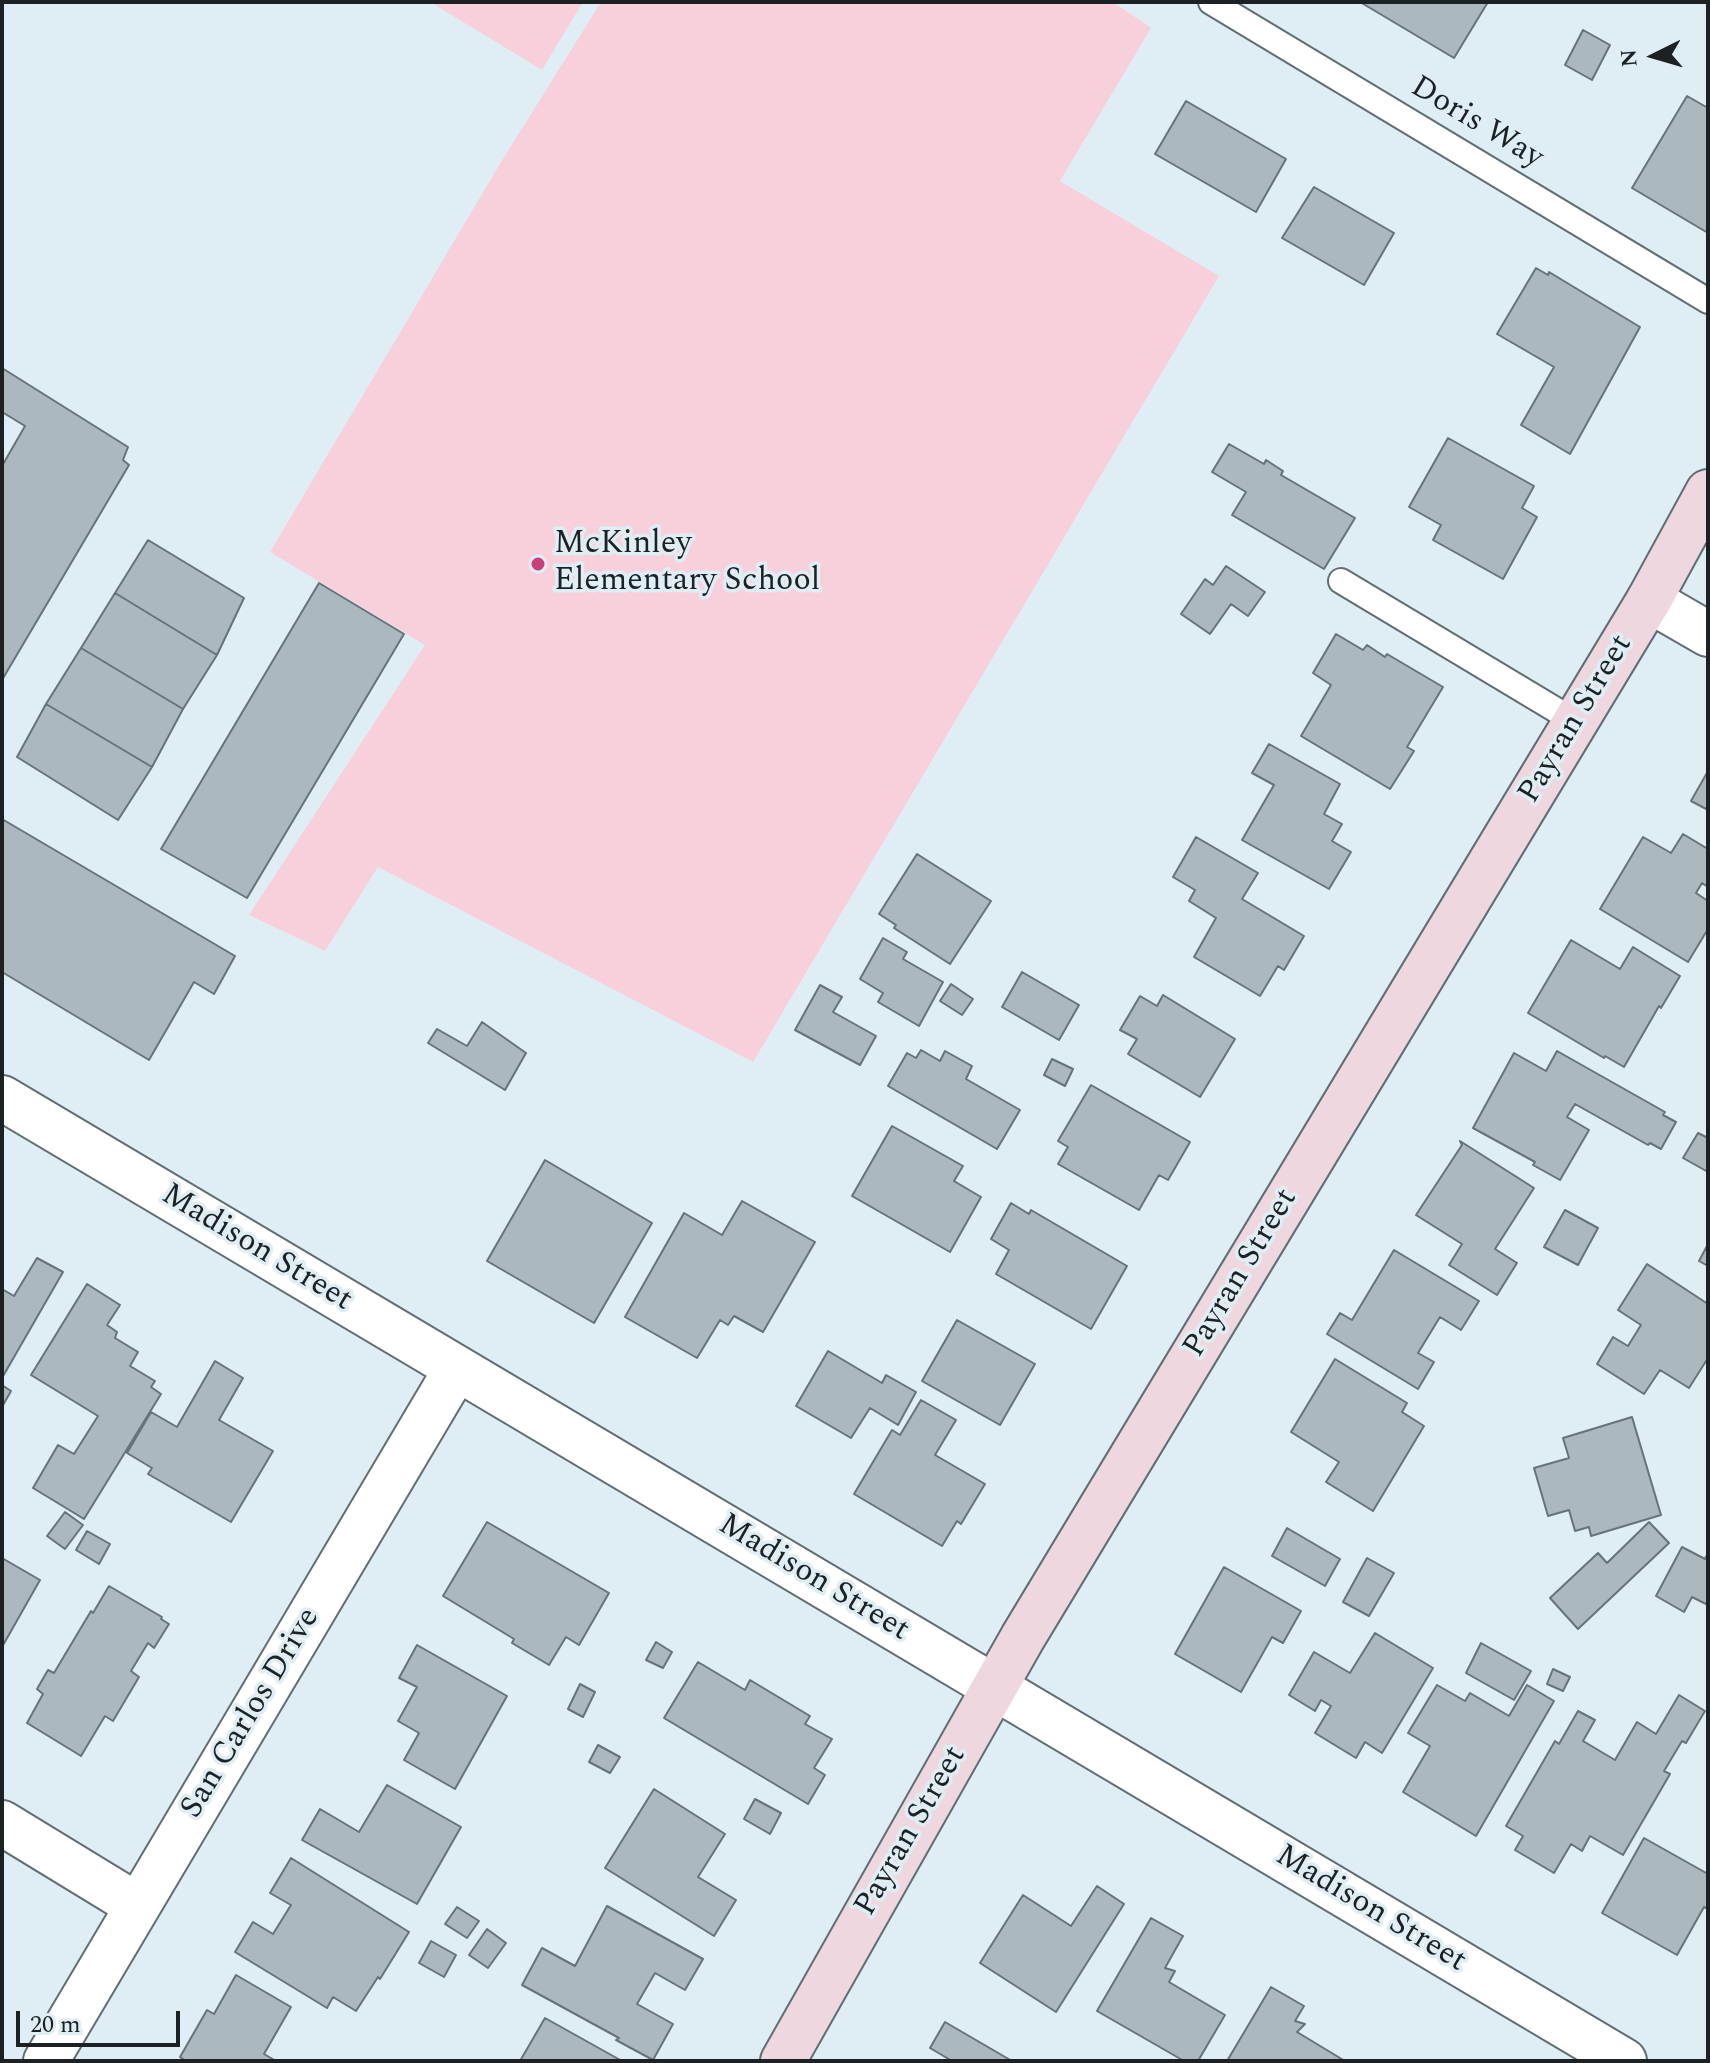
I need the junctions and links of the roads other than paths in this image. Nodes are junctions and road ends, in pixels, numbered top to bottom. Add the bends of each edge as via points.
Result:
1 (1211, 2) edge
2 (1708, 301) edge
3 (1708, 492) edge
4 (1341, 581) dead end
5 (1649, 600) junction
6 (1708, 634) edge
7 (1576, 722) junction
8 (2, 1098) edge
9 (457, 1368) junction
10 (995, 1687) junction
11 (2, 1823) edge
12 (138, 1906) junction
13 (46, 2061) edge
14 (783, 2061) edge
15 (1624, 2061) edge

1 - 2 lane, Doris Way
3 - 5 main road, Payran Street
4 - 7 lane
5 - 6 street
5 - 7 main road, Payran Street
7 - 10 main road, Payran Street
8 - 9 street, Madison Street
9 - 10 street, Madison Street
9 - 12 street, San Carlos Drive
10 - 14 main road, Payran Street
10 - 15 street, Madison Street
11 - 12 street
12 - 13 street, San Carlos Drive

